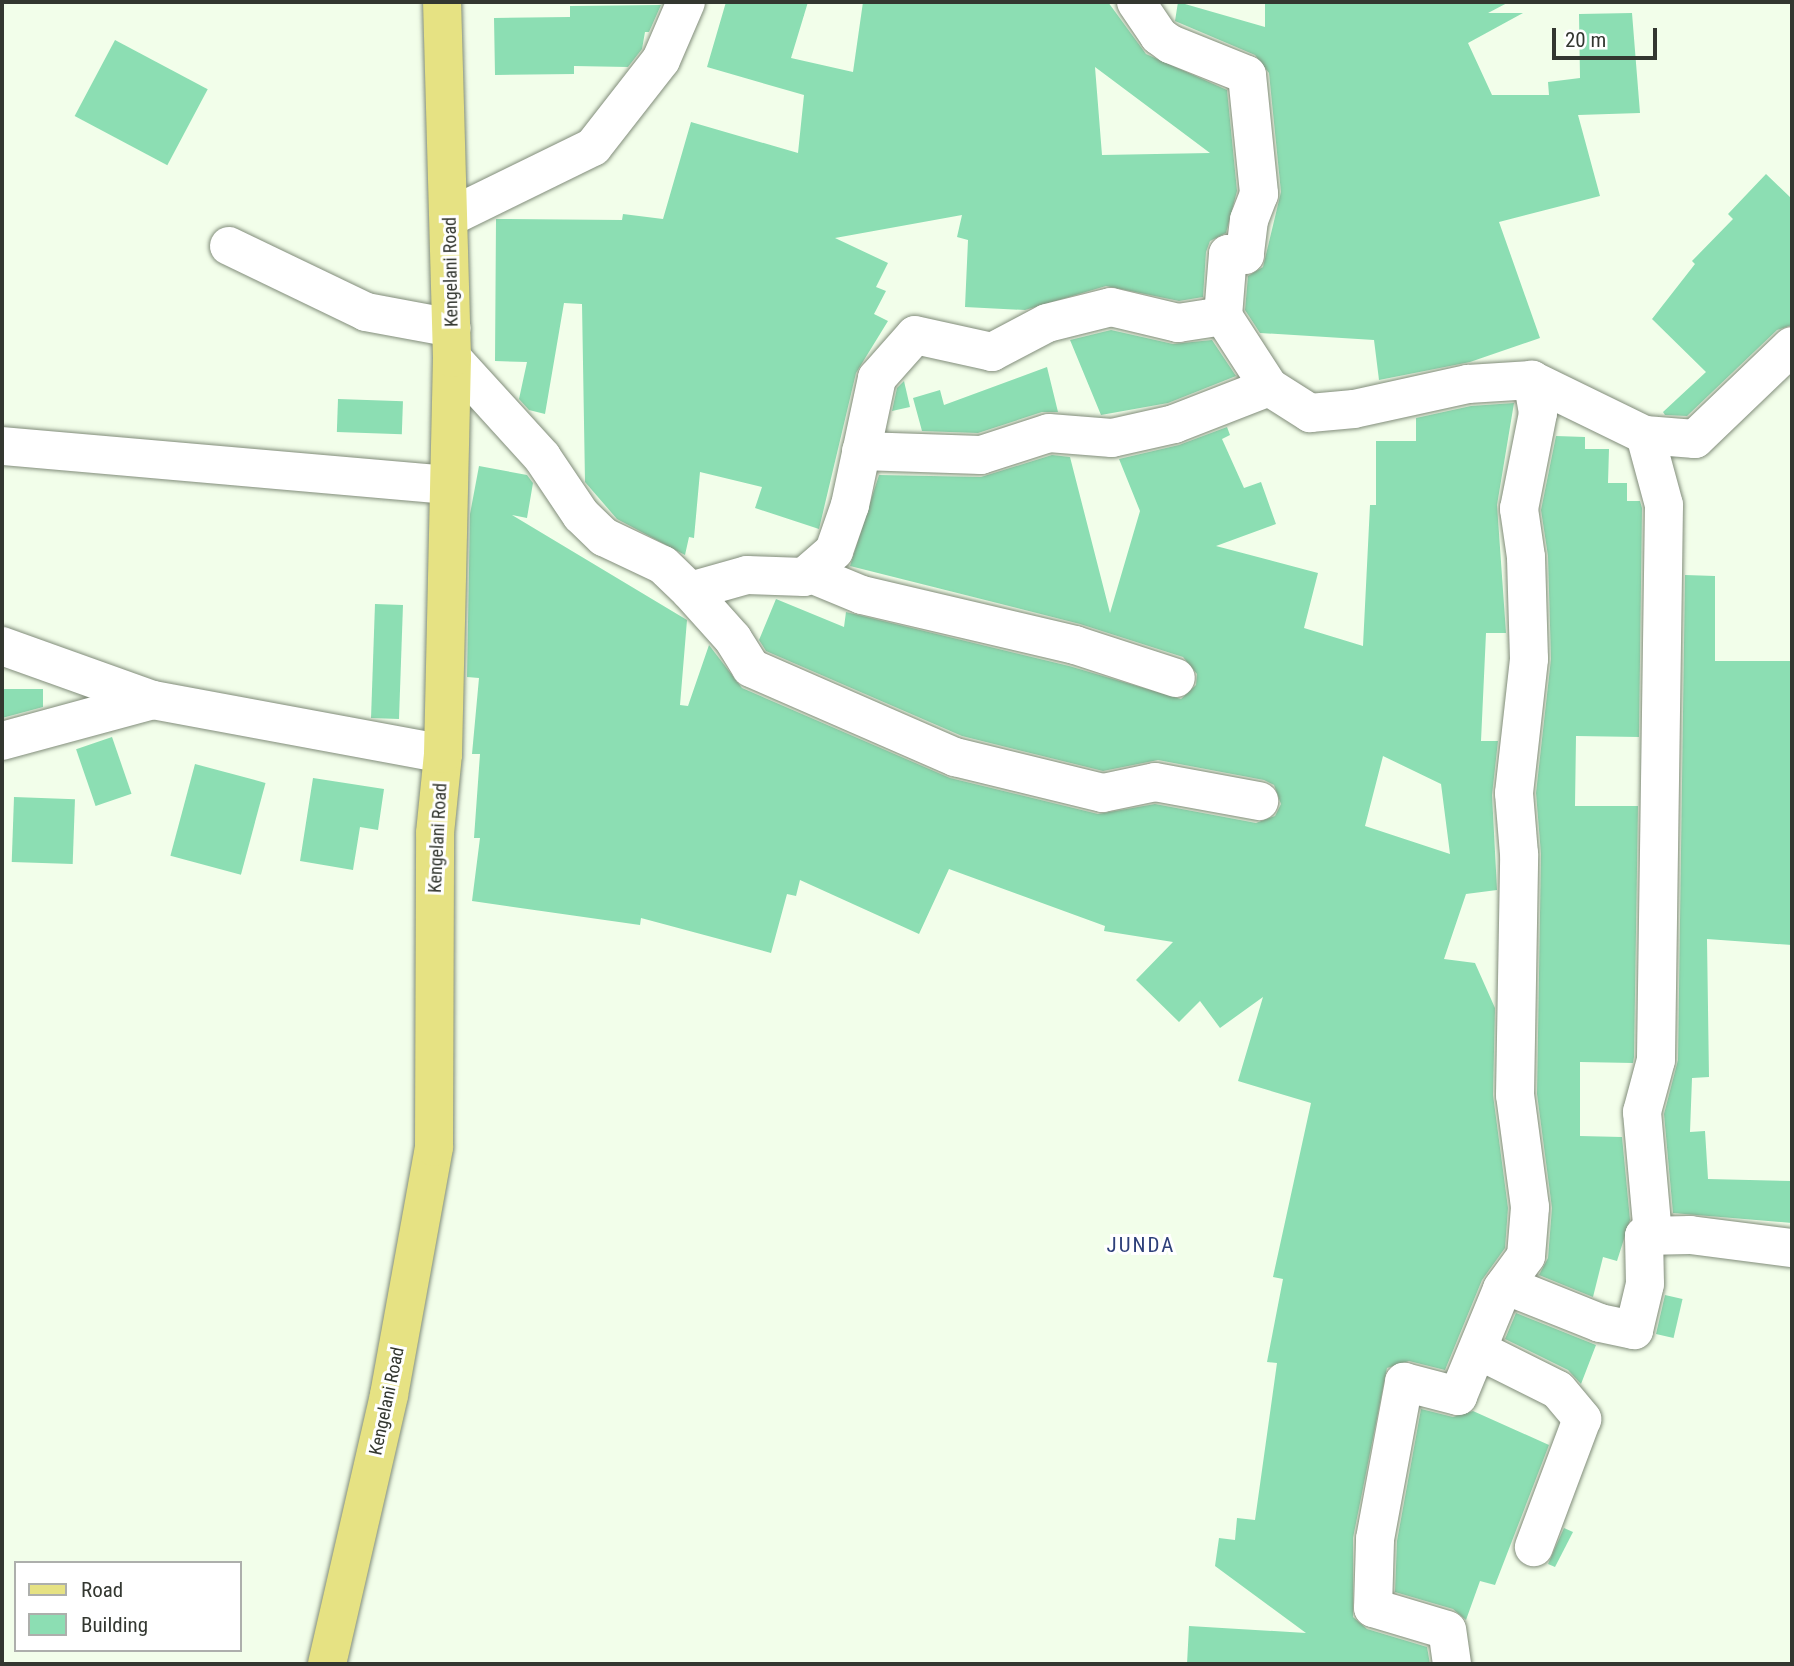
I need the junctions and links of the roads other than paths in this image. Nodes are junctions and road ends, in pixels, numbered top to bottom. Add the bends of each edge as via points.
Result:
1 (442, 2) edge
2 (686, 2) edge
3 (1136, 2) edge
4 (450, 217) junction
5 (229, 246) dead end
6 (1223, 316) junction
7 (452, 343) junction
8 (1792, 346) edge
9 (1532, 380) junction
10 (1269, 387) junction
11 (1645, 435) junction
12 (2, 446) edge
13 (861, 451) junction
14 (446, 485) junction
15 (811, 574) junction
16 (690, 591) junction
17 (2, 646) edge
18 (1176, 678) dead end
19 (153, 700) junction
20 (2, 741) edge
21 (443, 754) junction
22 (1259, 801) dead end
23 (1653, 1236) junction
24 (1792, 1248) edge
25 (1505, 1285) junction
26 (1478, 1350) junction
27 (1534, 1547) dead end
28 (327, 1664) edge
29 (1452, 1664) edge

1 - 4 main road, Kengelani Road
2 - 4 street via 661,60 593,147
3 - 6 street via 1159,36 1170,44 1247,75 1259,194 1249,220 1245,255 1228,254
4 - 7 main road, Kengelani Road
5 - 7 street via 302,285
6 - 10 street
6 - 13 street via 1178,323 1111,307 1047,323 992,352 915,335 877,378
7 - 14 main road, Kengelani Road
7 - 16 street via 542,457 580,514 604,537 663,565
8 - 11 street via 1695,439
9 - 10 street via 1468,384 1354,409 1310,413
9 - 11 street
9 - 25 street via 1538,413 1519,509 1526,557 1529,659 1514,793 1519,855 1515,1096 1530,1207 1526,1256
10 - 13 street via 1174,424 1112,438 1049,433 981,456
11 - 23 street via 1664,505 1656,1060 1642,1112
12 - 14 street
13 - 15 street via 837,544
14 - 21 main road, Kengelani Road
15 - 16 street via 747,575
15 - 18 street via 862,595 1075,645
16 - 22 street via 733,639 751,668 955,757 1103,793 1155,782
17 - 19 street
19 - 20 street
19 - 21 street
21 - 28 main road, Kengelani Road via 435,833 434,1147 390,1395
23 - 24 street via 1689,1235
23 - 25 street via 1644,1236 1645,1284 1634,1330 1600,1323
25 - 26 street
26 - 27 street via 1558,1391 1582,1419
26 - 29 street via 1458,1396 1404,1382 1375,1539 1373,1608 1447,1630

